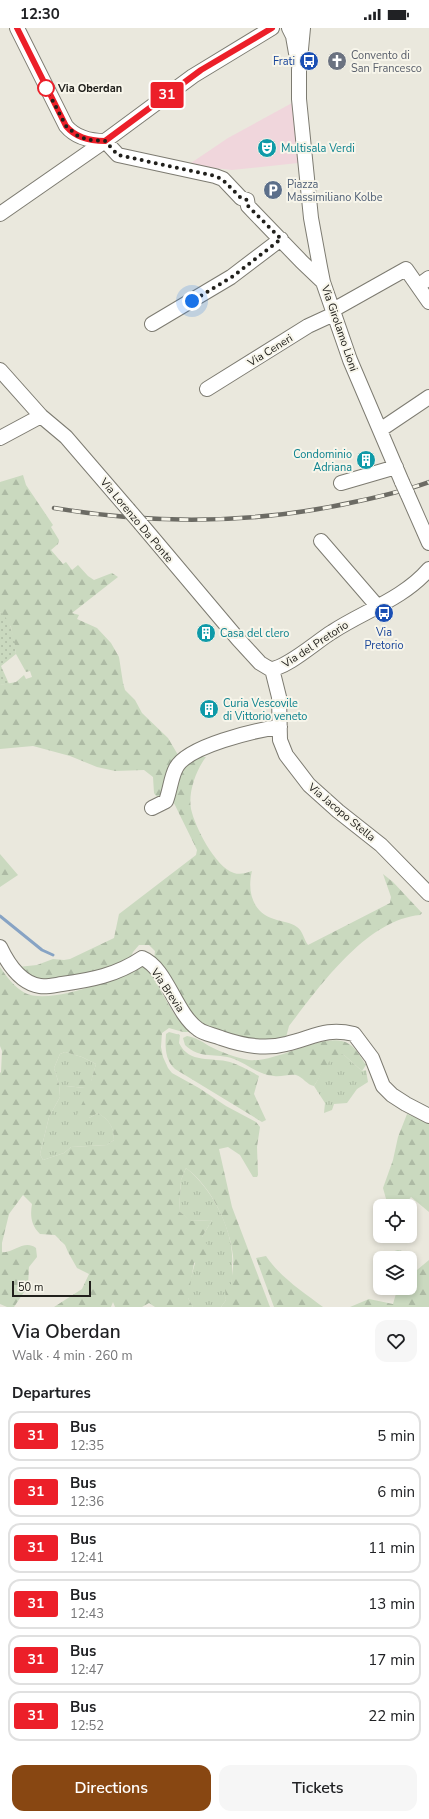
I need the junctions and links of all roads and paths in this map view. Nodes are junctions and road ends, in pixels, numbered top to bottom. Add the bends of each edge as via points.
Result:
1 (16, 28) edge
2 (272, 28) edge
3 (289, 28) edge
4 (303, 28) edge
5 (299, 70) junction
6 (105, 141) junction
7 (0, 214) edge
8 (281, 239) junction
9 (429, 278) edge
10 (323, 282) junction
11 (418, 286) junction
12 (429, 302) edge
13 (333, 312) junction
14 (152, 324) dead end
15 (0, 370) edge
16 (207, 389) dead end
17 (429, 397) edge
18 (41, 416) junction
19 (380, 430) junction
20 (0, 438) edge
21 (396, 467) junction
22 (341, 484) dead end
23 (321, 541) dead end
24 (429, 543) edge
25 (429, 569) edge
26 (429, 584) edge
27 (397, 595) junction
28 (378, 607) junction
29 (272, 669) junction
30 (280, 727) junction
31 (152, 808) dead end
32 (429, 894) edge
33 (0, 948) edge
34 (429, 1116) edge

1 - 6 street via 66,126 73,134 84,139
2 - 6 street via 197,73
3 - 5 street via 293,36
4 - 5 street
5 - 10 street, Via Girolamo Lioni via 299,99 311,218
6 - 7 street
6 - 8 street via 118,155 198,171 222,179 241,198 247,200 248,206
8 - 10 street
8 - 14 street via 232,277
9 - 11 street
10 - 13 street, Via Girolamo Lioni
11 - 12 street
11 - 13 street, Via Ceneri via 406,269
13 - 16 street, Via Ceneri
13 - 19 street, Via Girolamo Lioni
15 - 18 street, Via Lorenzo Da Ponte
17 - 19 street
18 - 20 street
18 - 29 street, Via Lorenzo Da Ponte, bridge via 66,437 260,663
19 - 21 street, Via Girolamo Lioni
21 - 22 street
21 - 24 street, Via Girolamo Lioni
23 - 28 street
25 - 27 street, Via del Pretorio
26 - 27 street, Via del Pretorio
27 - 28 street, Via del Pretorio
28 - 29 street, Via del Pretorio via 332,631 286,664
29 - 30 street, Via Jacopo Stella via 279,697
30 - 31 street via 226,740 183,758 175,769 166,801
30 - 32 street, Via Jacopo Stella via 280,740 286,755 309,785 381,845
33 - 34 street, Via Brevia via 9,965 17,973 40,986 97,979 130,966 142,958 148,960 161,976 177,1005 198,1030 237,1044 285,1045 331,1031 354,1034 372,1058 383,1086 392,1095

